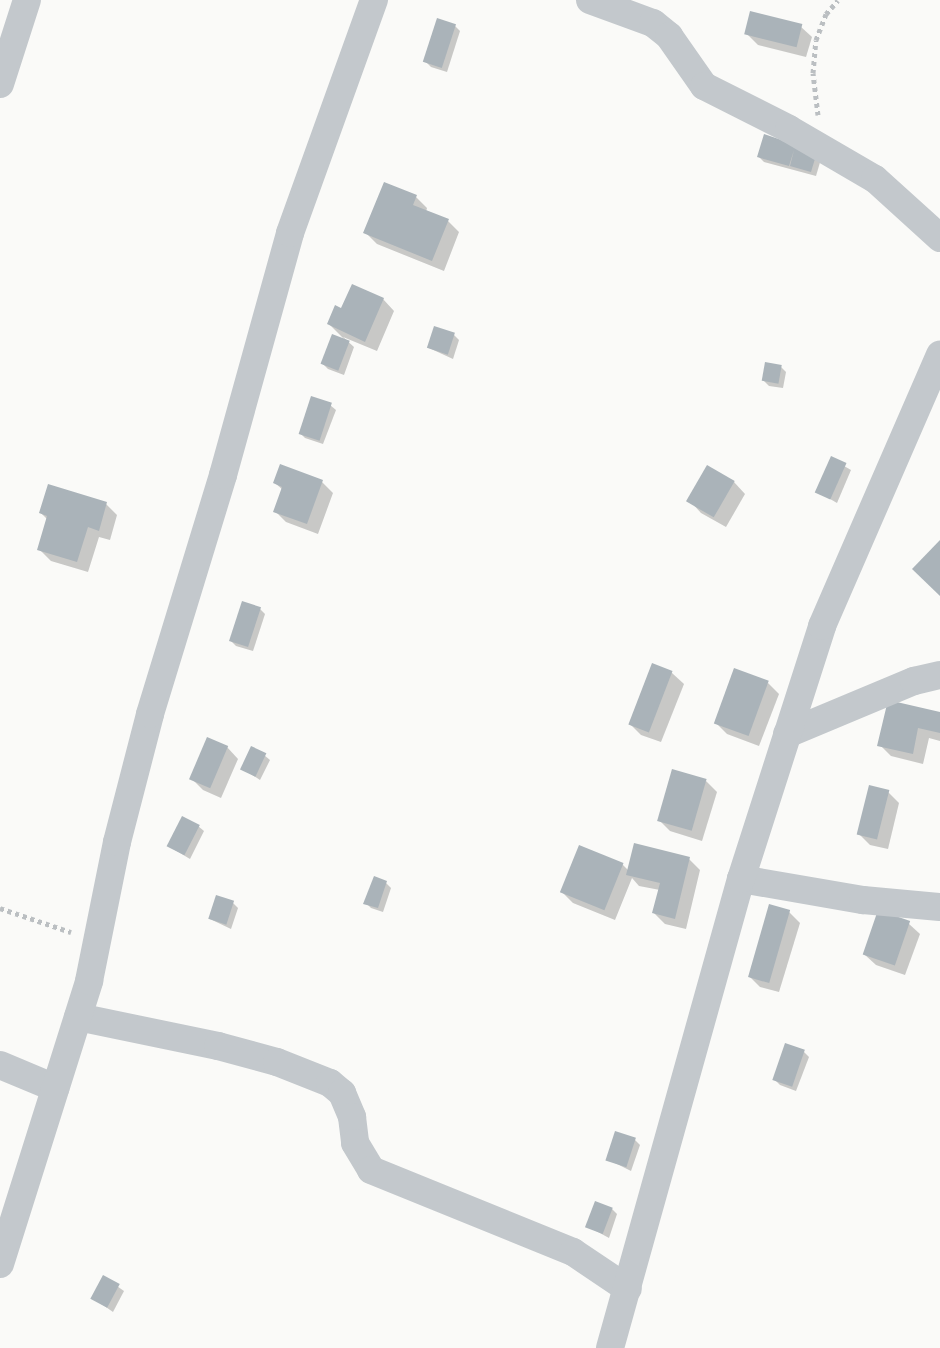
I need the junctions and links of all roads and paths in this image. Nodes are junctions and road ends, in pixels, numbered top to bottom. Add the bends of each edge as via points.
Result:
1 (27, 0) edge
2 (374, 0) edge
3 (590, 0) edge
4 (838, 0) edge
5 (0, 84) edge
6 (827, 151) junction
7 (940, 238) edge
8 (940, 355) edge
9 (940, 675) edge
10 (787, 734) junction
11 (741, 879) junction
12 (940, 907) edge
13 (0, 908) edge
14 (97, 941) junction
15 (78, 1017) junction
16 (0, 1065) edge
17 (55, 1088) junction
18 (0, 1264) edge
19 (628, 1289) junction
20 (610, 1348) edge

1 - 5 street
2 - 14 street via 290,233 150,714
3 - 6 street via 653,23 669,36 704,86
4 - 6 path via 816,40 813,73
6 - 7 street via 897,195
8 - 10 street via 822,626
9 - 10 street
10 - 11 street
11 - 12 street
11 - 19 street
13 - 14 path
14 - 15 street
15 - 17 street
15 - 19 street via 247,1054 330,1083 342,1093 355,1143 371,1170 573,1252
16 - 17 street
17 - 18 street
19 - 20 street

